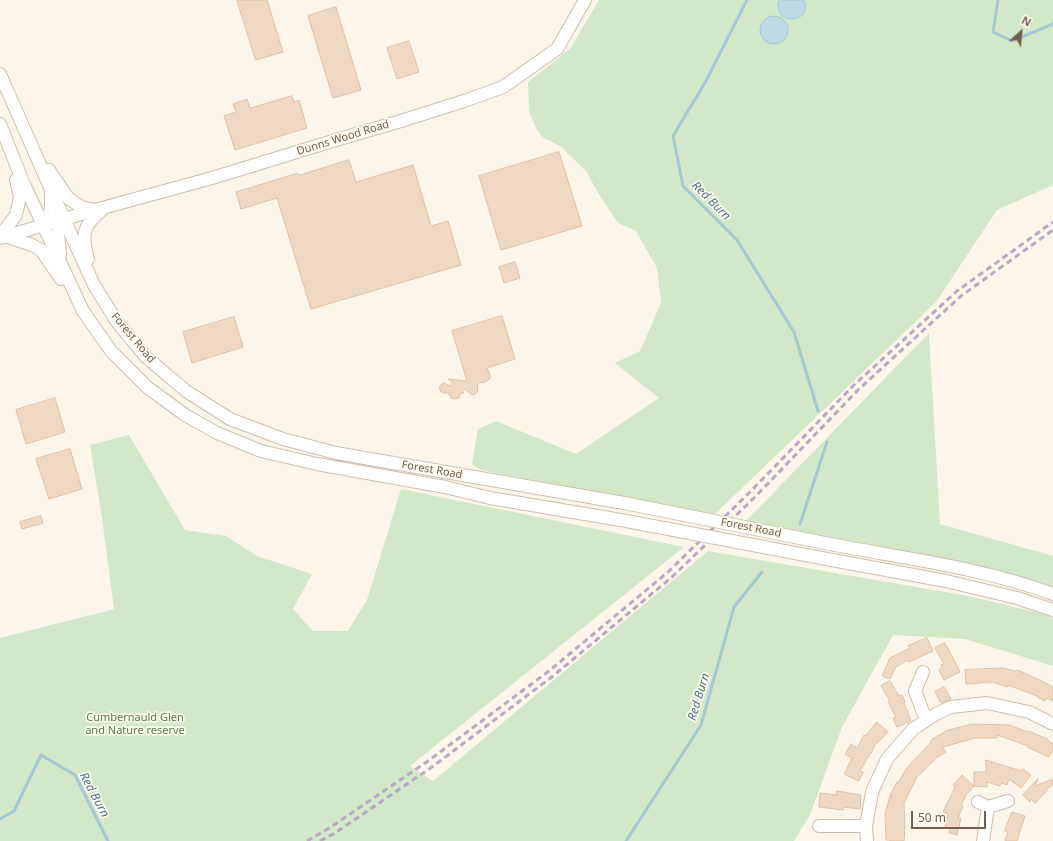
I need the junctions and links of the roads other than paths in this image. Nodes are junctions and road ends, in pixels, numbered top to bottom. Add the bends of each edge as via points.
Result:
1 (585, 0) edge
2 (0, 74) edge
3 (0, 124) edge
4 (30, 141) junction
5 (9, 146) junction
6 (51, 189) junction
7 (99, 209) junction
8 (64, 219) junction
9 (43, 224) junction
10 (2, 236) edge
11 (61, 264) junction
12 (100, 295) junction
13 (83, 311) junction
14 (1053, 594) edge
15 (1053, 610) edge
16 (923, 672) dead end
17 (926, 720) junction
18 (1053, 724) edge
19 (1008, 801) dead end
20 (819, 826) dead end
21 (866, 826) junction
22 (867, 841) edge
23 (983, 841) edge

1 - 7 street, Dunns Wood Road via 557,49 503,87 401,121
2 - 4 street, Forest Road
3 - 5 street, Forest Road
4 - 6 street, Forest Road
4 - 7 street via 68,198 81,206
5 - 9 street, Forest Road
5 - 10 street via 20,197 16,215
6 - 8 street, Forest Road
6 - 9 street via 51,210
7 - 8 street, Dunns Wood Road
7 - 12 street via 88,222 84,244
8 - 9 street, Dunns Wood Road
8 - 11 street via 58,232
8 - 12 street, Forest Road
9 - 10 street, Dunns Wood Road
9 - 11 street, Forest Road
10 - 13 street via 41,250
11 - 13 street, Forest Road
12 - 14 street, Forest Road, bridge via 117,322 146,357 186,391 230,419 283,439 336,452 624,503 982,572
13 - 15 street, Forest Road, bridge via 111,351 147,387 184,415 217,433 261,451 490,498 954,583 1018,598
16 - 17 street via 915,691
17 - 18 street via 951,707 987,703 1029,712
17 - 21 street via 913,729 887,759 872,792
19 - 23 street via 983,805
20 - 21 street
21 - 22 street

